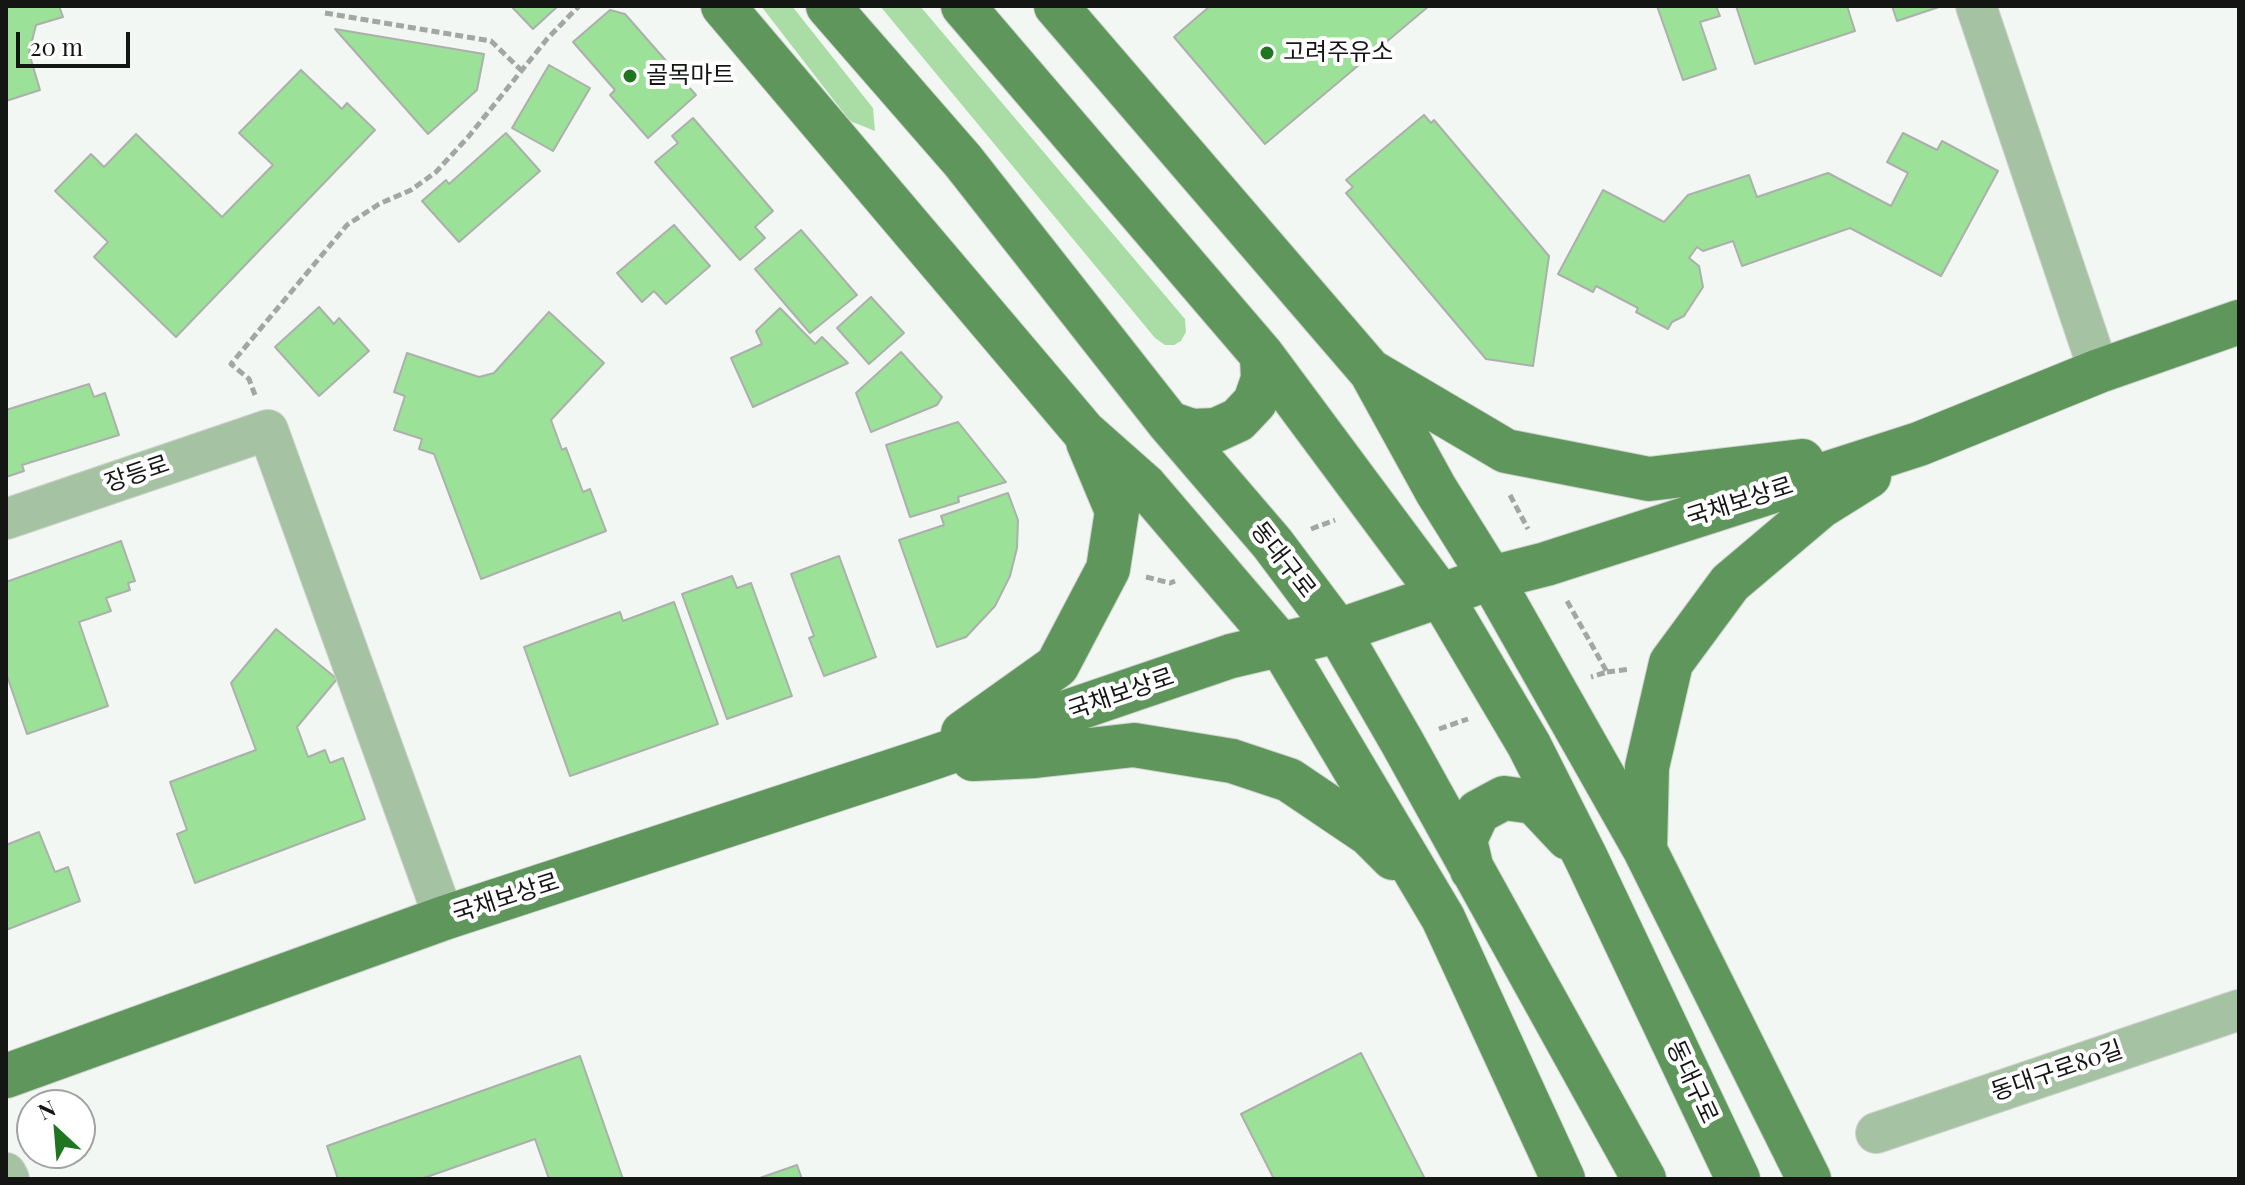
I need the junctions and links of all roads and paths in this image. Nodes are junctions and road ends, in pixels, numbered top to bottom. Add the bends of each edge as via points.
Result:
1 (579, 6) edge
2 (723, 6) edge
3 (828, 6) edge
4 (963, 6) edge
5 (1056, 6) edge
6 (1976, 6) edge
7 (325, 13) dead end
8 (521, 70) junction
9 (2239, 322) edge
10 (1262, 355) junction
11 (2099, 371) junction
12 (1371, 372) junction
13 (1169, 423) junction
14 (268, 430) junction
15 (1084, 432) junction
16 (1919, 444) junction
17 (6, 519) edge
18 (1491, 578) junction
19 (1441, 596) junction
20 (1338, 631) junction
21 (1280, 644) junction
22 (923, 761) junction
23 (1645, 850) junction
24 (1586, 858) junction
25 (1472, 870) junction
26 (444, 918) junction
27 (1443, 918) junction
28 (2239, 1010) edge
29 (6, 1076) edge
30 (1876, 1133) dead end
31 (6, 1173) edge
32 (9, 1179) edge
33 (1563, 1179) edge
34 (1644, 1179) edge
35 (1738, 1179) edge
36 (1809, 1179) edge

1 - 8 path
2 - 15 main road
3 - 13 main road, 동대구로 via 963,161
4 - 10 main road, 동대구로
5 - 12 main road
6 - 11 street
7 - 8 path via 491,41
8 - 14 path via 436,172 347,225 231,364 249,379
9 - 11 main road, 국채보상로
10 - 13 main road via 1263,379 1255,402 1238,420 1216,430 1192,431
10 - 19 main road, 동대구로
11 - 16 main road, 국채보상로
12 - 16 main road via 1506,451 1649,479
12 - 18 main road
13 - 20 main road, 동대구로 via 1272,543
14 - 17 street, 장등로
14 - 26 street
15 - 21 main road via 1145,486
15 - 22 main road via 1117,511 1108,569 1057,666
16 - 18 main road, 국채보상로
16 - 23 main road via 1821,506 1730,583 1671,663 1647,767
18 - 19 main road, 국채보상로
18 - 23 main road
19 - 20 main road, 국채보상로
19 - 24 main road, 동대구로 via 1529,745
20 - 21 main road, 국채보상로
20 - 25 main road, 동대구로
21 - 22 main road, 국채보상로
21 - 27 main road
22 - 26 main road, 국채보상로
22 - 27 main road via 1134,745 1232,761 1289,780 1369,834
23 - 36 main road
24 - 25 main road via 1534,802 1504,798 1478,812 1465,840
24 - 35 main road, 동대구로
25 - 34 main road, 동대구로
26 - 29 main road, 국채보상로
27 - 33 main road
28 - 30 street, 동대구로80길
31 - 32 street

